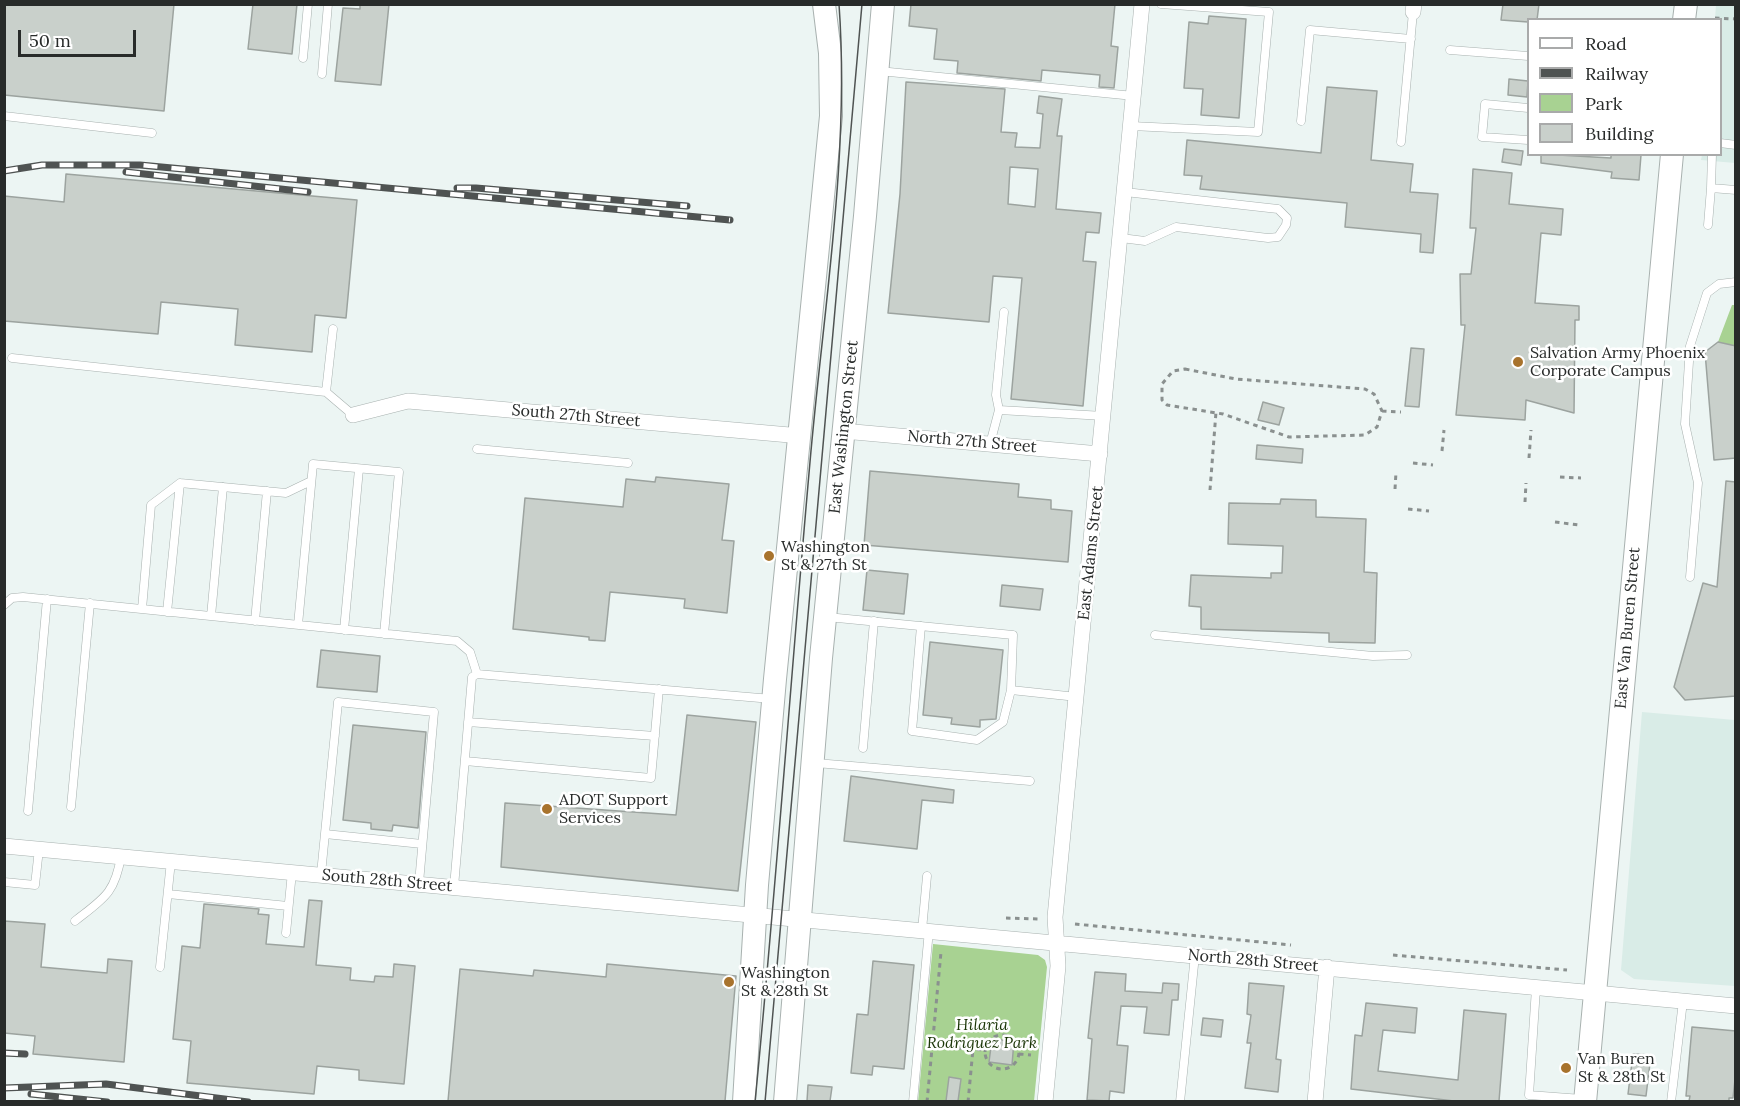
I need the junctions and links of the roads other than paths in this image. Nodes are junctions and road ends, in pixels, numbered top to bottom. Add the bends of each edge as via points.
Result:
1 (308, 4) edge
2 (328, 4) edge
3 (824, 4) edge
4 (883, 4) edge
5 (1142, 4) edge
6 (1161, 4) edge
7 (1413, 8) edge
8 (1411, 39) junction
9 (1450, 50) dead end
10 (1527, 56) edge
11 (303, 58) dead end
12 (878, 70) junction
13 (322, 74) dead end
14 (1134, 96) junction
15 (1527, 108) edge
16 (4, 116) edge
17 (1301, 121) dead end
18 (1131, 126) junction
19 (152, 133) dead end
20 (1527, 140) edge
21 (1401, 142) dead end
22 (1672, 156) edge
23 (1712, 156) edge
24 (1711, 188) junction
25 (1736, 190) edge
26 (1125, 192) junction
27 (1708, 225) dead end
28 (1121, 238) junction
29 (1736, 282) edge
30 (1004, 312) dead end
31 (333, 329) dead end
32 (12, 358) dead end
33 (326, 392) junction
34 (999, 410) junction
35 (353, 415) joint
36 (1104, 416) junction
37 (843, 431) junction
38 (801, 436) junction
39 (990, 444) junction
40 (477, 449) dead end
41 (1101, 454) junction
42 (628, 463) dead end
43 (359, 469) junction
44 (311, 482) junction
45 (180, 483) junction
46 (223, 487) junction
47 (267, 491) junction
48 (1690, 577) dead end
49 (47, 599) junction
50 (90, 603) junction
51 (4, 605) edge
52 (142, 609) junction
53 (167, 612) junction
54 (211, 616) junction
55 (825, 617) junction
56 (255, 621) junction
57 (874, 621) junction
58 (298, 625) junction
59 (921, 626) junction
60 (344, 630) junction
61 (384, 634) junction
62 (1155, 635) dead end
63 (1407, 655) dead end
64 (477, 674) junction
65 (659, 689) junction
66 (1011, 690) junction
67 (1077, 697) junction
68 (773, 699) junction
69 (468, 722) junction
70 (655, 736) junction
71 (863, 748) dead end
72 (465, 760) junction
73 (813, 763) junction
74 (1030, 781) dead end
75 (71, 807) dead end
76 (28, 811) dead end
77 (325, 834) junction
78 (422, 844) junction
79 (4, 846) edge
80 (39, 849) junction
81 (121, 856) junction
82 (171, 861) junction
83 (292, 872) junction
84 (321, 874) junction
85 (927, 876) dead end
86 (4, 882) edge
87 (419, 884) junction
88 (453, 886) junction
89 (168, 894) junction
90 (288, 906) junction
91 (763, 915) junction
92 (801, 918) junction
93 (75, 921) dead end
94 (926, 930) junction
95 (286, 933) dead end
96 (1055, 943) junction
97 (1195, 955) junction
98 (160, 967) dead end
99 (1327, 967) junction
100 (1536, 988) junction
101 (1594, 993) junction
102 (1683, 1001) junction
103 (1736, 1006) edge
104 (1585, 1100) edge
105 (744, 1101) edge
106 (785, 1101) edge
107 (913, 1101) edge
108 (1045, 1101) edge
109 (1180, 1101) edge
110 (1315, 1101) edge
111 (1671, 1101) edge

1 - 11 lane
2 - 13 lane
3 - 38 main road via 831,85 827,168
4 - 12 main road, East Washington Street
5 - 14 street, East Adams Street
6 - 18 lane via 1269,12 1257,132
7 - 8 lane
8 - 17 lane via 1310,30
8 - 21 lane
9 - 10 lane
12 - 14 lane
12 - 37 main road, East Washington Street
14 - 18 street, East Adams Street
15 - 20 lane via 1485,104 1482,137
16 - 19 lane
18 - 26 street, East Adams Street
22 - 101 main road, East Van Buren Street
23 - 24 lane
24 - 25 lane
24 - 27 lane
26 - 28 street, East Adams Street
26 - 28 lane via 1278,209 1287,218 1287,225 1278,237 1268,238 1176,227 1145,241
28 - 36 street, East Adams Street
29 - 48 lane via 1719,284 1707,293 1690,346 1685,424 1698,483
30 - 34 lane via 996,395
31 - 33 lane
32 - 33 lane
33 - 35 lane
34 - 36 lane
34 - 39 lane
35 - 38 street, South 27th Street via 408,401
36 - 41 street, East Adams Street
37 - 39 street, North 27th Street
37 - 55 main road, East Washington Street
38 - 68 main road
39 - 41 street, North 27th Street
40 - 42 lane
41 - 67 street, East Adams Street
43 - 44 lane via 313,464
43 - 60 lane
43 - 61 lane via 399,472
44 - 47 lane via 286,493
44 - 58 lane
45 - 46 lane
45 - 52 lane via 151,505
45 - 53 lane
46 - 47 lane
46 - 54 lane
47 - 56 lane
49 - 50 lane
49 - 51 lane via 12,598
49 - 76 lane
50 - 52 lane
50 - 75 lane
52 - 53 lane
53 - 54 lane
54 - 56 lane
55 - 57 lane
55 - 73 main road, East Washington Street
56 - 58 lane
57 - 59 lane
57 - 71 lane
58 - 60 lane
59 - 66 lane via 1013,635
59 - 66 lane via 912,731 977,740 1003,722
60 - 61 lane
61 - 64 lane via 458,641 470,652
62 - 63 lane via 1373,656
64 - 65 lane
64 - 69 lane via 472,677
65 - 68 lane
65 - 70 lane
66 - 67 lane
67 - 96 street, East Adams Street
68 - 91 main road
69 - 70 lane
69 - 72 lane
70 - 72 lane via 651,778
72 - 88 lane
73 - 74 lane
73 - 92 main road, East Washington Street
77 - 78 lane
77 - 78 lane via 338,702 434,712
77 - 84 lane
78 - 87 lane
79 - 80 street, South 28th Street
80 - 81 street, South 28th Street
80 - 86 lane via 35,885
81 - 82 street, South 28th Street
81 - 93 lane via 110,894
82 - 83 street, South 28th Street
82 - 89 lane
83 - 84 street, South 28th Street
83 - 90 lane
84 - 87 street, South 28th Street
85 - 94 lane
87 - 88 street, South 28th Street
88 - 91 street, South 28th Street
89 - 90 lane
89 - 98 lane
90 - 95 lane
91 - 92 street, North 28th Street
91 - 105 main road
92 - 94 street, North 28th Street
92 - 106 main road, East Washington Street
94 - 96 street, North 28th Street
94 - 107 lane
96 - 97 street, North 28th Street
96 - 108 street, East Adams Street via 1058,966
97 - 99 street, North 28th Street
97 - 109 lane
99 - 100 street, North 28th Street
99 - 110 street
100 - 101 street, North 28th Street
100 - 104 lane via 1529,1095
101 - 102 street, North 28th Street
101 - 104 main road, East Van Buren Street
102 - 103 street, North 28th Street
102 - 111 lane

